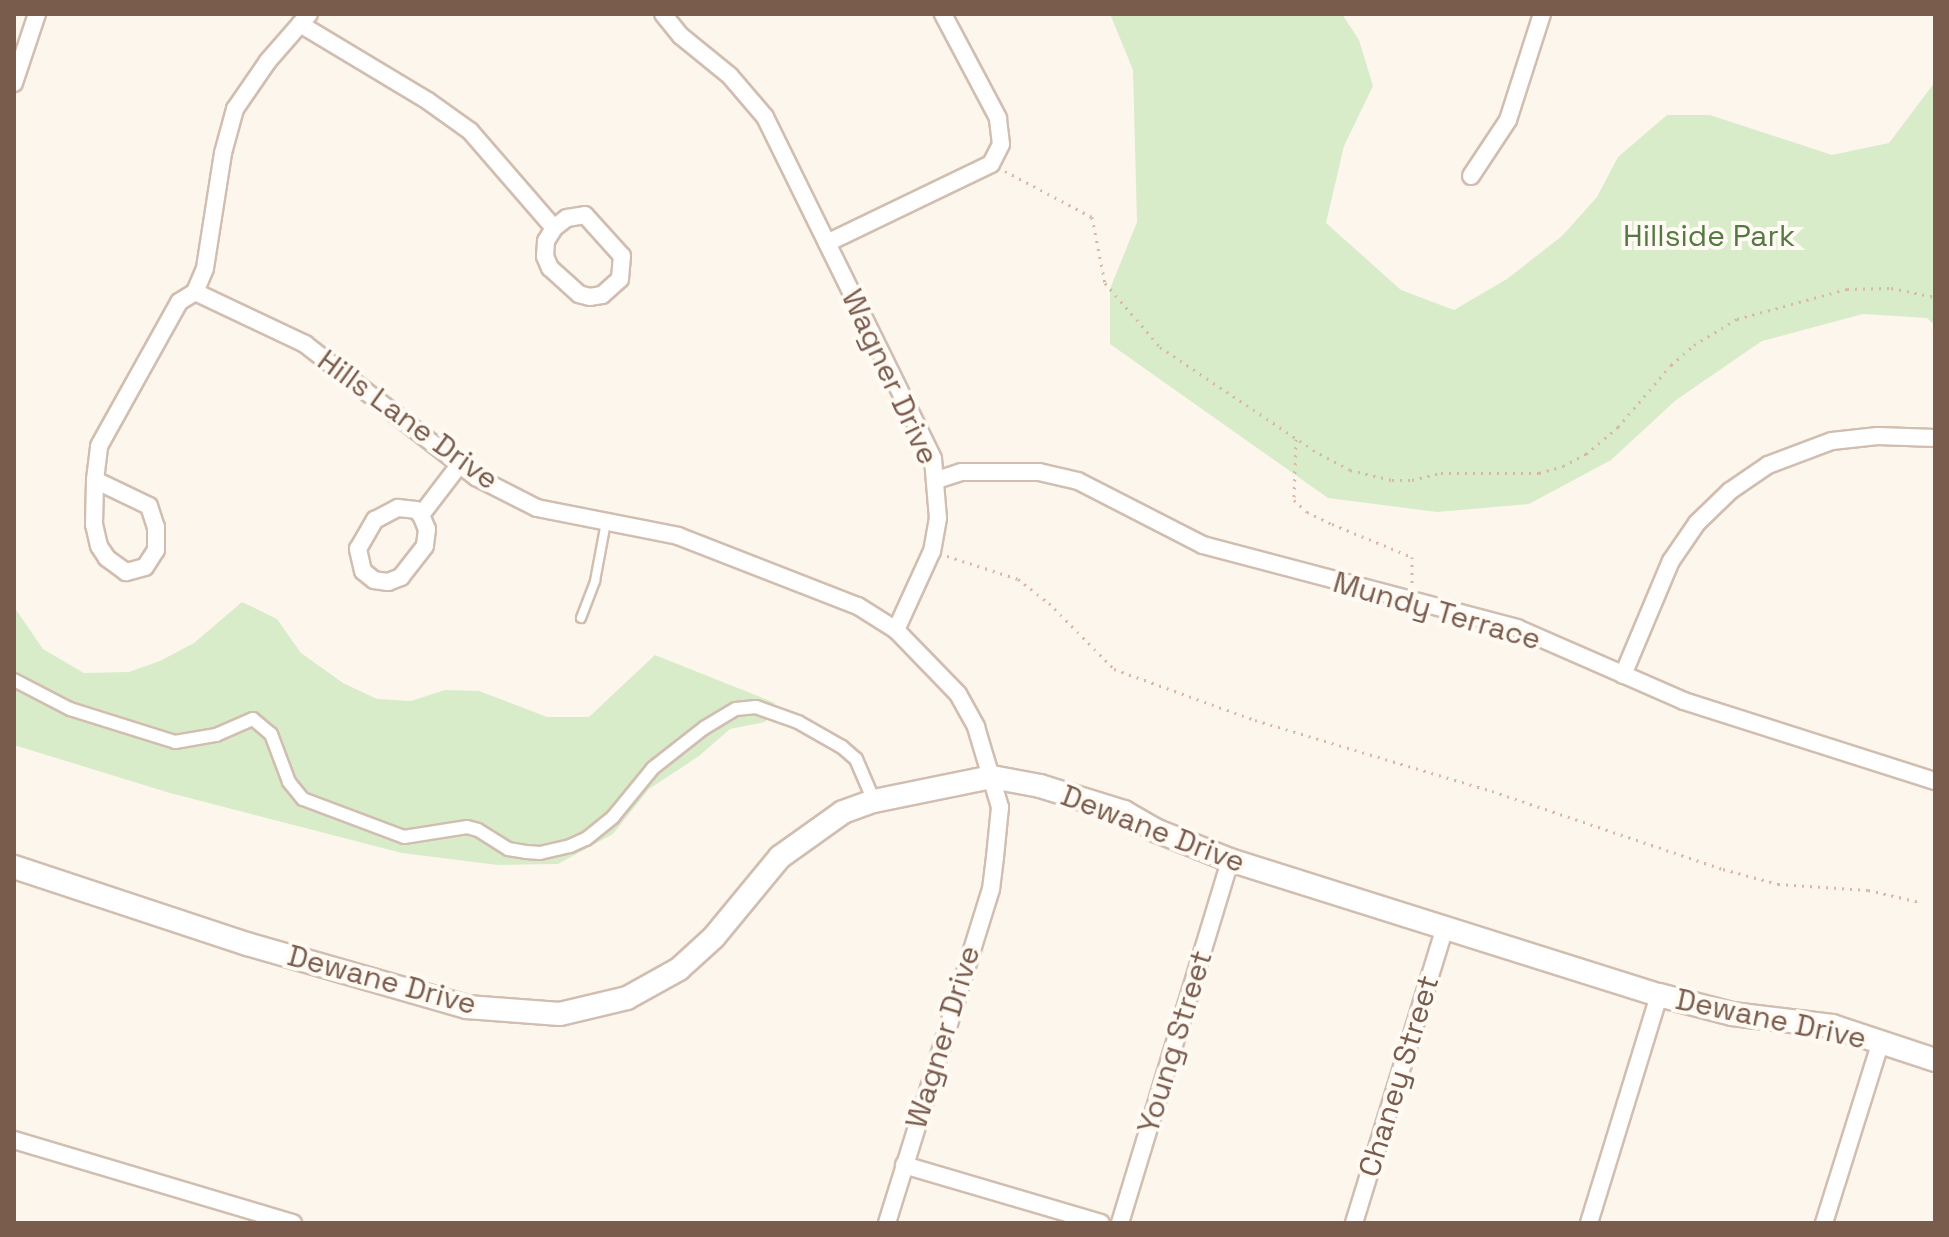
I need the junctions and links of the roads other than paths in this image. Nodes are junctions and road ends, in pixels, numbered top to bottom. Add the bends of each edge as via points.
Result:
1 (37, 14) edge
2 (663, 14) edge
3 (943, 14) edge
4 (1542, 14) edge
5 (305, 19) edge
6 (14, 83) edge
7 (1471, 176) dead end
8 (554, 228) junction
9 (827, 243) junction
10 (195, 292) junction
11 (1935, 438) edge
12 (460, 464) junction
13 (95, 480) junction
14 (937, 480) junction
15 (421, 515) junction
16 (606, 522) junction
17 (581, 618) dead end
18 (896, 630) junction
19 (1623, 675) junction
20 (14, 680) edge
21 (992, 777) junction
22 (1935, 781) edge
23 (874, 801) junction
24 (1230, 860) junction
25 (14, 867) edge
26 (1444, 930) junction
27 (1659, 995) junction
28 (1881, 1041) junction
29 (1935, 1060) edge
30 (14, 1140) edge
31 (904, 1165) junction
32 (293, 1223) edge
33 (887, 1223) edge
34 (1101, 1223) edge
35 (1120, 1223) edge
36 (1354, 1223) edge
37 (1589, 1223) edge
38 (1824, 1223) edge

1 - 6 street
2 - 9 street, Wagner Drive via 765,117
3 - 9 street via 998,118 1001,144 991,164
4 - 7 street via 1508,120
5 - 8 street via 470,131
5 - 10 street via 235,109 205,268
8 - 8 street via 545,256 550,268 579,294 602,295 620,279 622,256 585,215 567,218
9 - 14 street, Wagner Drive via 933,459
10 - 12 street, Hills Lane Drive via 305,344
10 - 13 street via 179,302 108,425
11 - 19 street via 1832,441 1789,455 1730,491 1697,523 1671,561
12 - 15 street
12 - 16 street, Hills Lane Drive via 537,508
13 - 13 street via 99,546 126,572 145,567 156,550 149,506
14 - 18 street, Wagner Drive via 932,551
14 - 19 street, Mundy Terrace via 962,472 1039,472 1078,481 1203,545 1517,628
15 - 15 street via 398,508 375,520 358,549 359,564 368,576 381,582 395,580 421,553 427,537
16 - 17 lane via 595,581
16 - 18 street, Hills Lane Drive via 678,536 739,557 858,606
18 - 21 street, Wagner Drive via 958,694 976,727
19 - 22 street, Mundy Terrace via 1684,701
20 - 23 street via 70,709 175,742 216,735 253,719 271,734 289,782 303,799 404,837 467,827 517,850 540,853 570,846 613,817 653,768 704,728 736,709 756,707 798,722 842,747 856,759
21 - 23 street, Dewane Drive
21 - 24 street, Dewane Drive via 1124,812
21 - 31 street, Wagner Drive via 1000,807 991,889
23 - 25 street, Dewane Drive via 843,812 788,850 708,944 666,979 614,1003 560,1014 467,1007 247,944
24 - 26 street, Dewane Drive
24 - 35 street, Young Street
26 - 27 street, Dewane Drive
26 - 36 street, Chaney Street
27 - 28 street, Dewane Drive via 1732,1014 1832,1026
27 - 37 street
28 - 29 street, Dewane Drive
28 - 38 street
30 - 32 street
31 - 33 street, Wagner Drive
31 - 34 street

